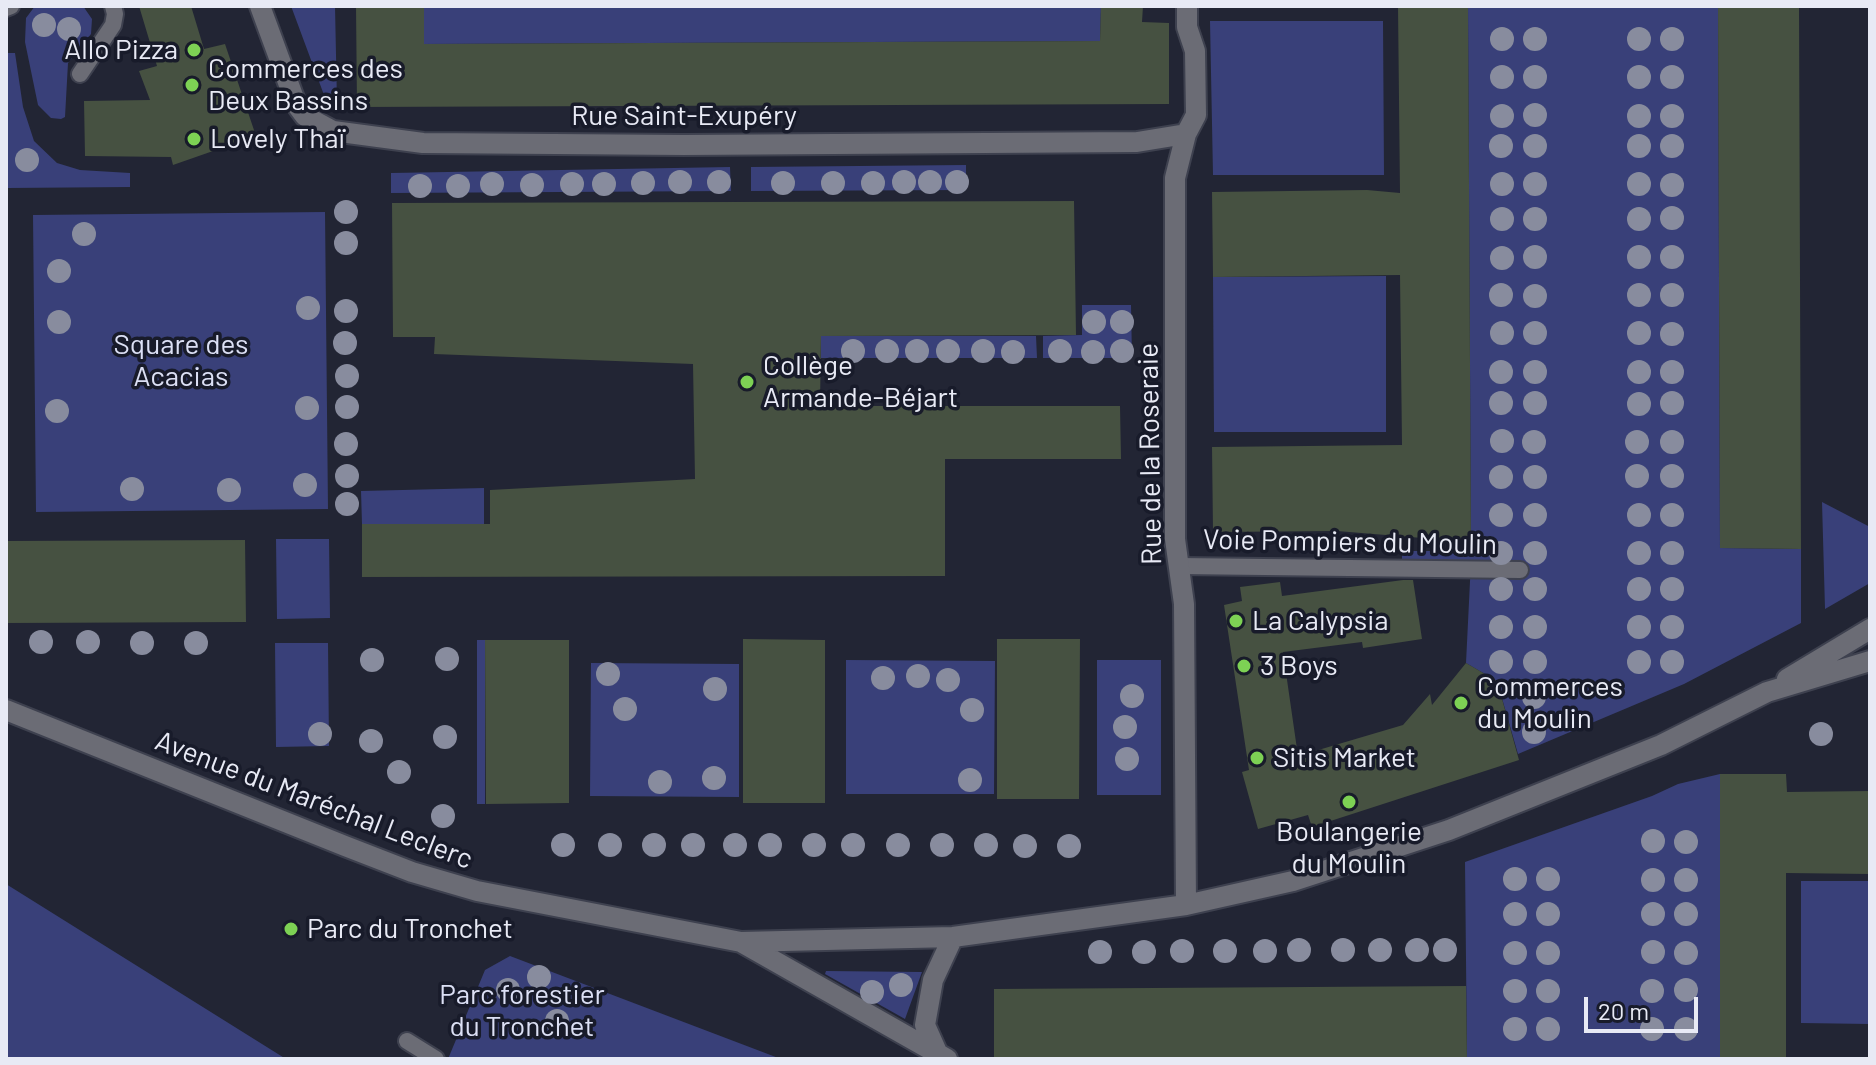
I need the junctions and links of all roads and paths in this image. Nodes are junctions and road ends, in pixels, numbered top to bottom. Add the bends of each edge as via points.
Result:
1 (113, 6) edge
2 (260, 6) edge
3 (1187, 6) edge
4 (80, 74) dead end
5 (1186, 134) junction
6 (1179, 566) junction
7 (1520, 570) dead end
8 (1870, 629) edge
9 (1870, 661) edge
10 (1767, 692) junction
11 (6, 710) edge
12 (1186, 905) junction
13 (953, 937) junction
14 (741, 942) junction
15 (407, 1041) dead end
16 (942, 1056) edge
17 (436, 1059) edge

1 - 4 lane via 113,25
2 - 5 street, Rue Saint-Exupéry via 290,90 305,116 333,131 423,143 699,145 1137,142
3 - 5 street, Rue de la Roseraie via 1195,51 1196,115
5 - 6 street, Rue de la Roseraie via 1175,178
6 - 7 lane, Voie Pompiers du Moulin
6 - 12 street, Rue de la Roseraie via 1184,604
8 - 10 street, Avenue du Maréchal Leclerc
9 - 10 street, Avenue du Maréchal Leclerc
10 - 12 street, Avenue du Maréchal Leclerc via 1661,745 1449,830 1293,881
11 - 14 street, Avenue du Maréchal Leclerc via 412,872 477,891
12 - 13 street, Avenue du Maréchal Leclerc
13 - 14 street, Avenue du Maréchal Leclerc
13 - 16 street via 933,980 925,1025
14 - 16 street
15 - 17 lane

